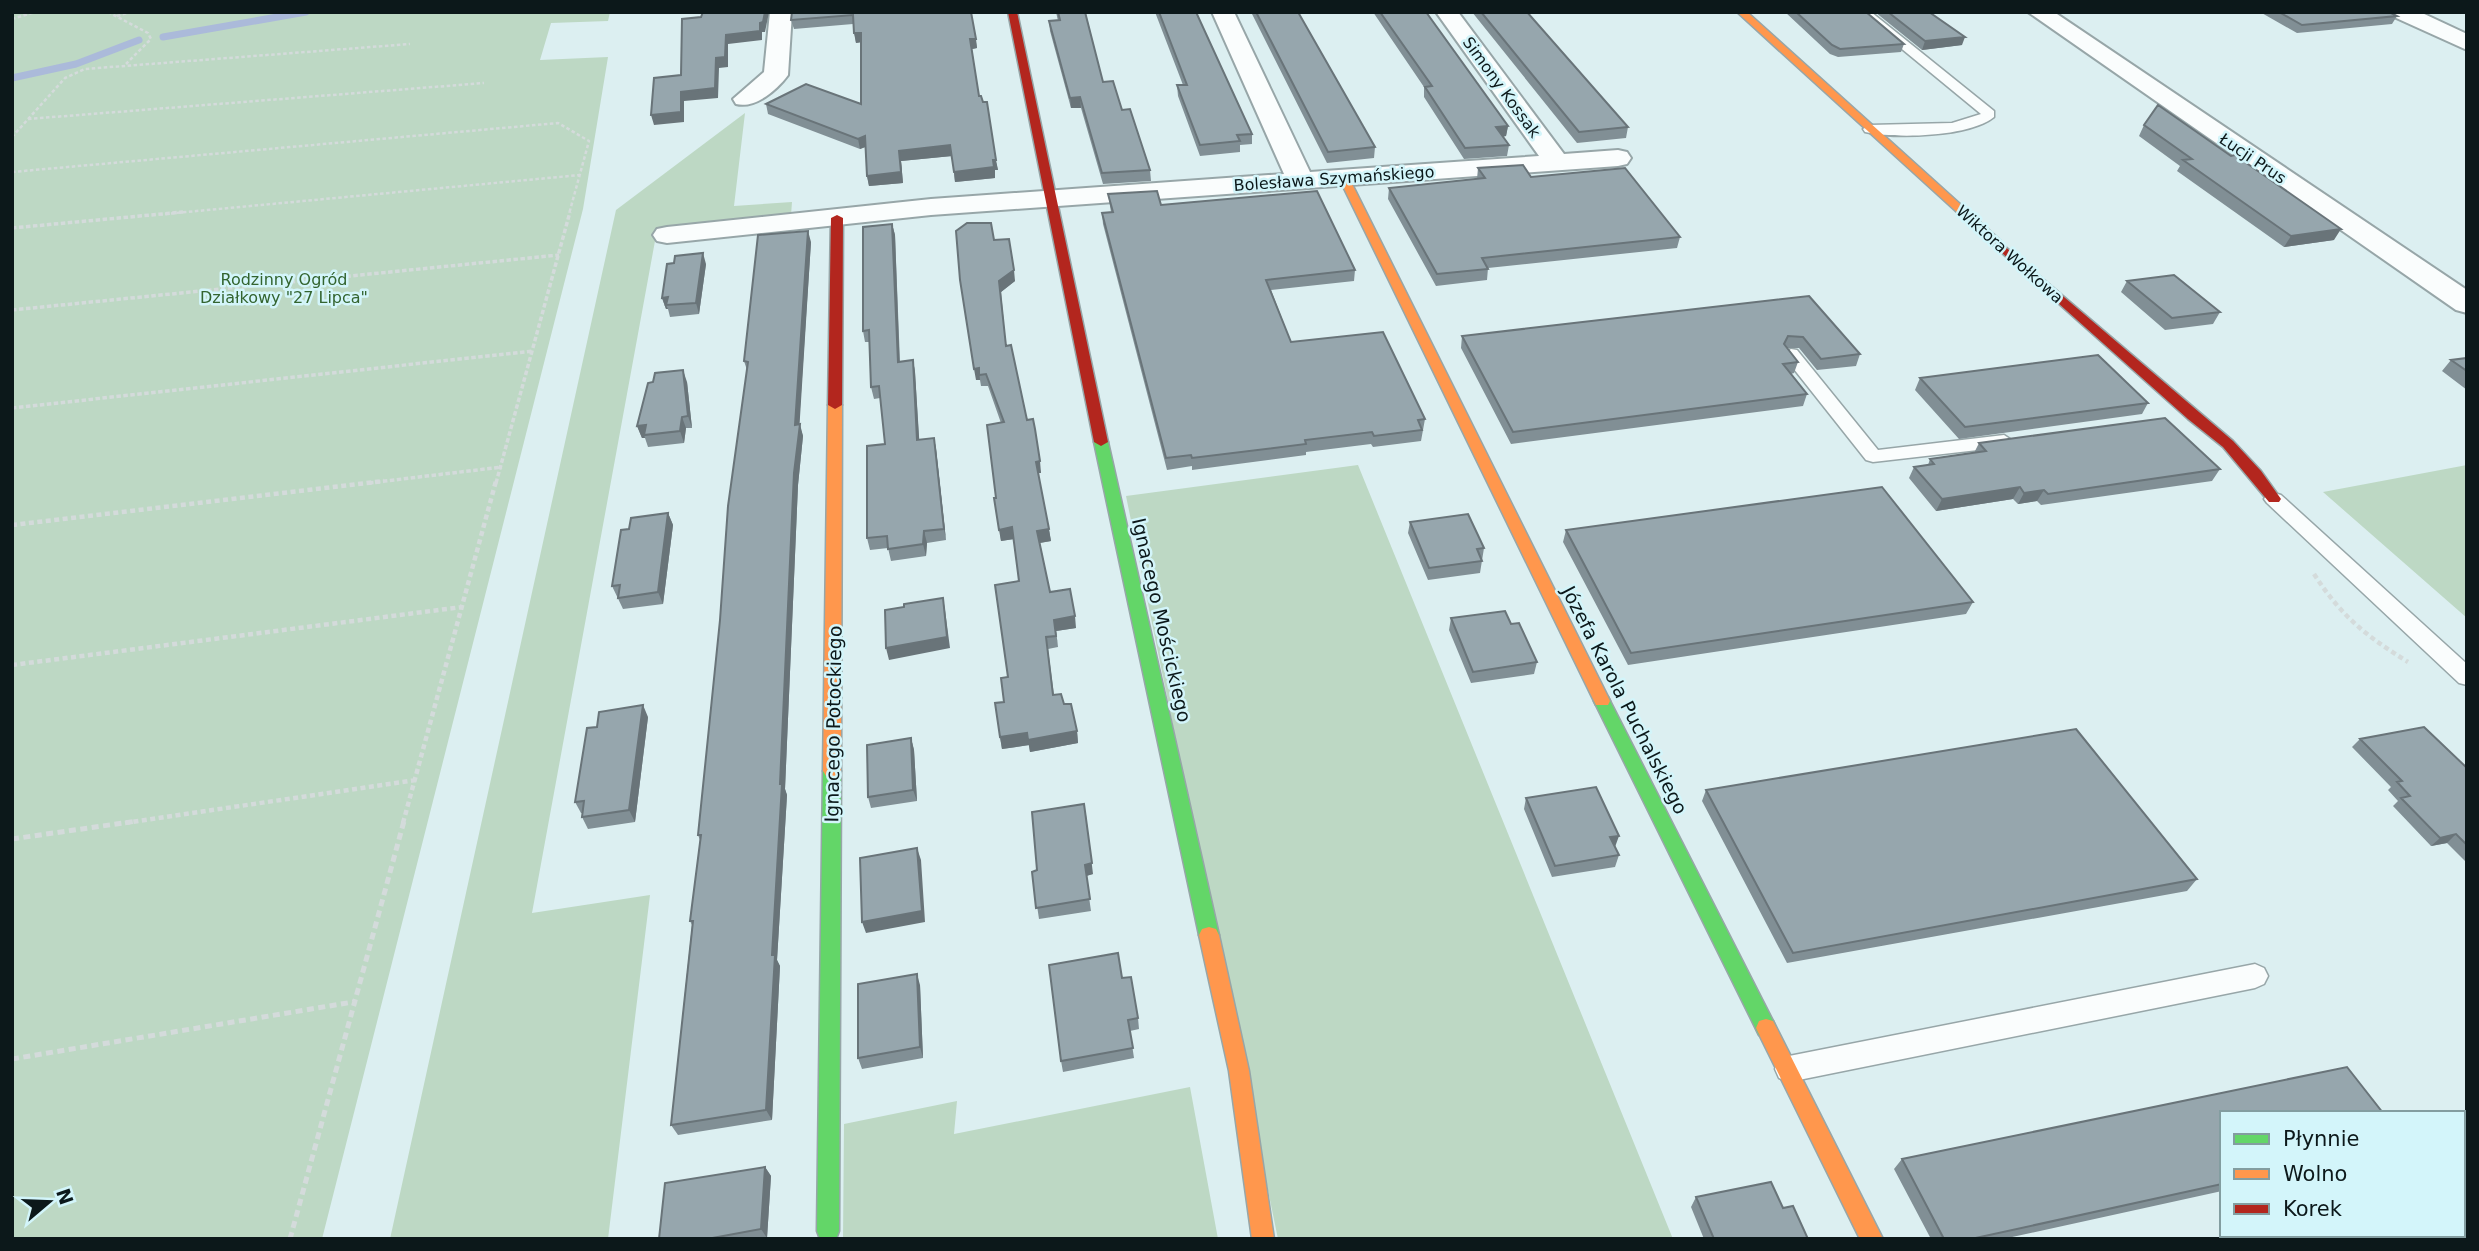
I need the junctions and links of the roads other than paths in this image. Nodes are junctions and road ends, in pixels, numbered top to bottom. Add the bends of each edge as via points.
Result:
1 (781, 12) edge
2 (1012, 12) edge
3 (1223, 12) edge
4 (1447, 12) edge
5 (1741, 12) edge
6 (1863, 12) edge
7 (2039, 12) edge
8 (2402, 12) edge
9 (2467, 43) edge
10 (745, 99) dead end
11 (1870, 129) junction
12 (1618, 158) dead end
13 (1557, 162) junction
14 (1344, 178) junction
15 (1300, 180) junction
16 (1049, 198) junction
17 (837, 218) junction
18 (667, 235) dead end
19 (2467, 304) edge
20 (1791, 354) edge
21 (2193, 416) junction
22 (2166, 419) edge
23 (2016, 439) edge
24 (2274, 499) joint
25 (2467, 677) edge
26 (2255, 976) dead end
27 (1789, 1069) junction
28 (828, 1231) dead end
29 (1263, 1239) edge
30 (1872, 1239) edge

1 - 10 street via 776,75
2 - 16 street, Ignacego Mościckiego
3 - 15 street
4 - 13 street, Simony Kossak
5 - 11 street, Wiktora Wołkowa
6 - 11 lane via 1989,114 1968,125
7 - 19 street, Łucji Prus
8 - 9 street
11 - 21 street, Wiktora Wołkowa
12 - 13 street, Bolesława Szymańskiego
13 - 14 street, Bolesława Szymańskiego
14 - 15 street, Bolesława Szymańskiego
14 - 27 street, Józefa Karola Puchalskiego via 1493,485
15 - 16 street, Bolesława Szymańskiego
16 - 17 street
16 - 29 street, Ignacego Mościckiego via 1239,1071
17 - 18 street
17 - 28 street, Ignacego Potockiego
20 - 23 lane via 1873,456
21 - 22 lane
21 - 24 street, Wiktora Wołkowa via 2245,458
24 - 25 lane
26 - 27 lane
27 - 30 street, Józefa Karola Puchalskiego

